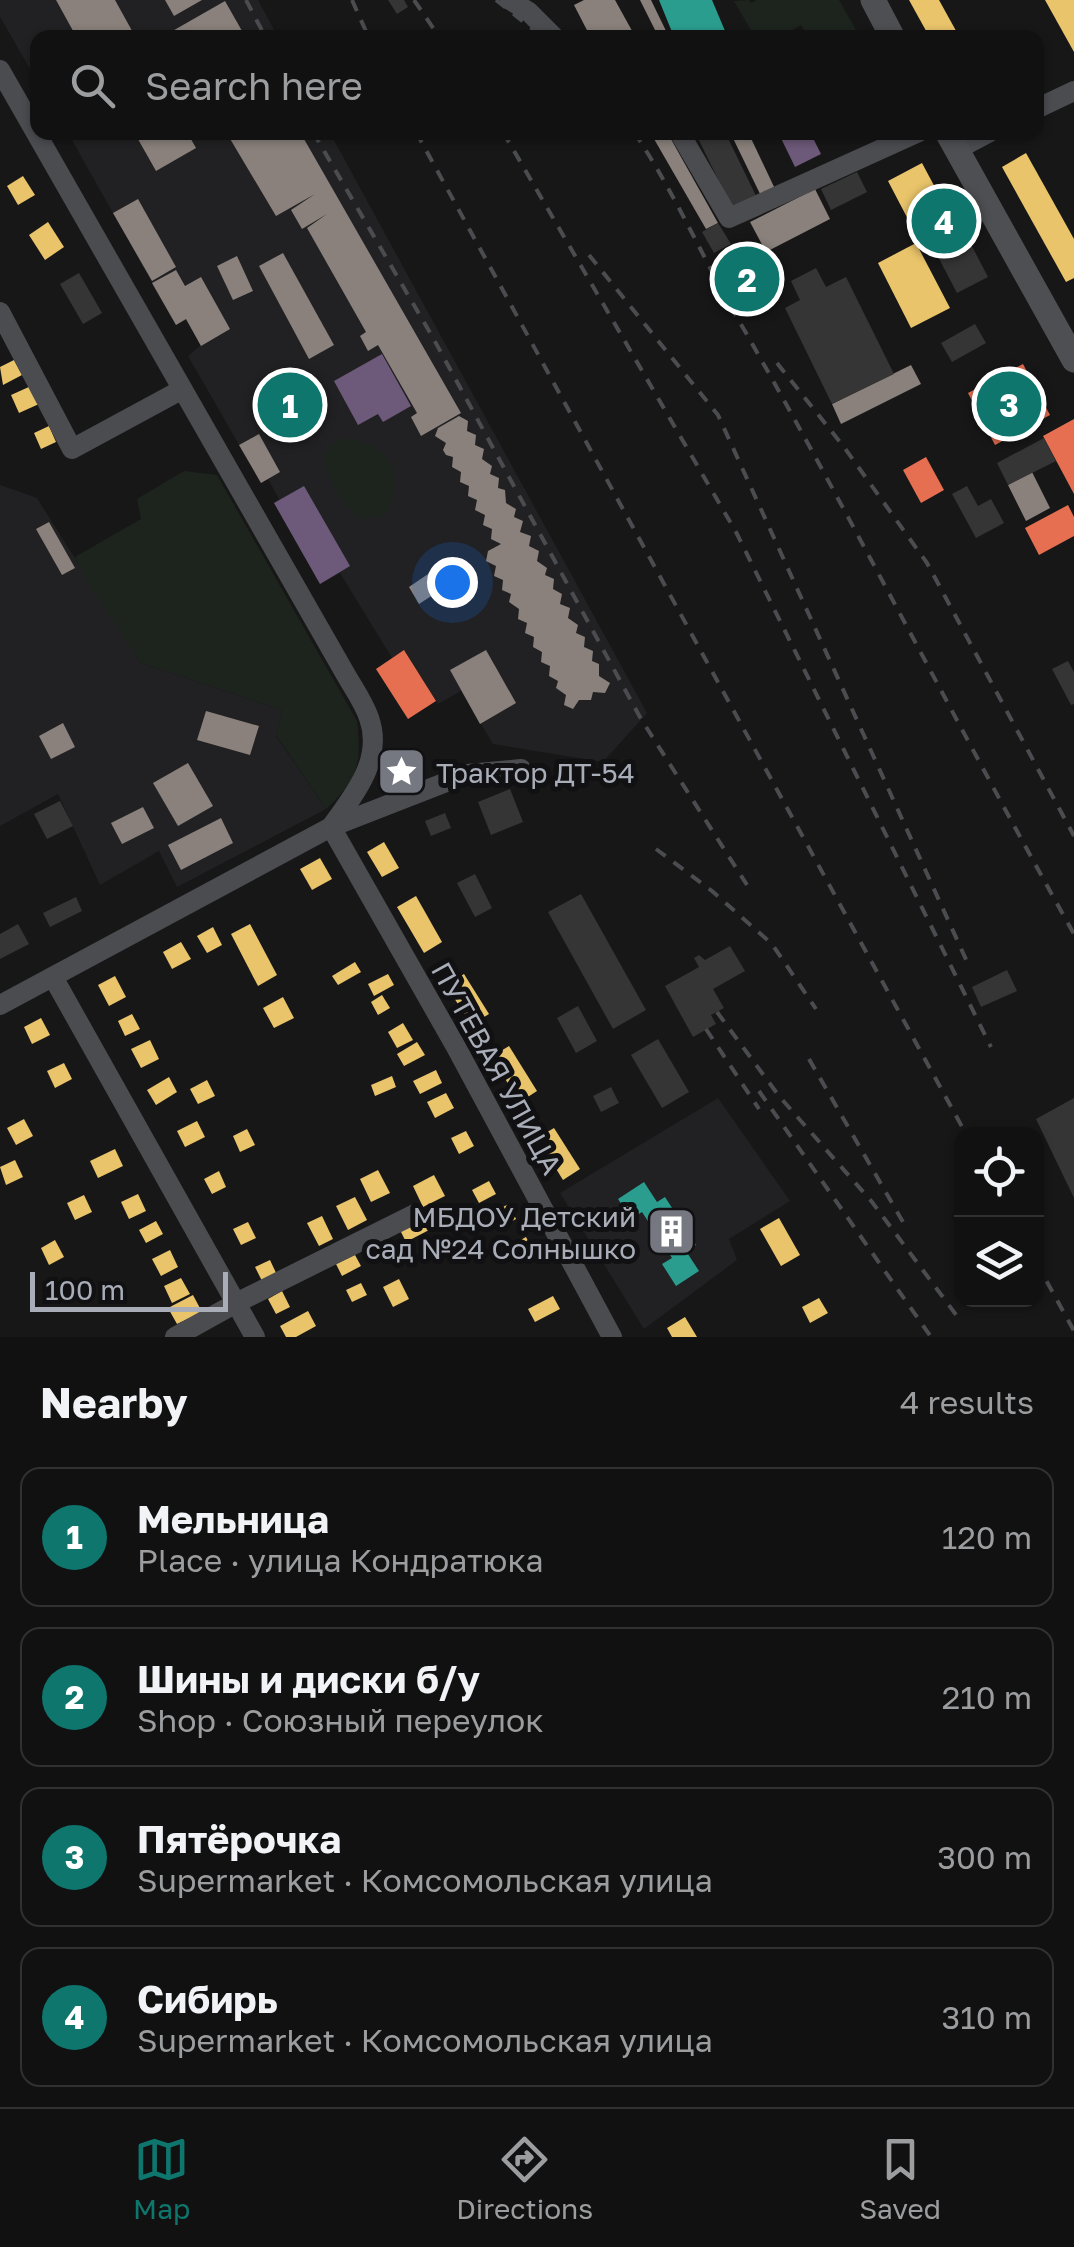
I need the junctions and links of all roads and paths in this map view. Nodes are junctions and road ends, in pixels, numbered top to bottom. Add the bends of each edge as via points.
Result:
1 (510, 0) edge
2 (874, 0) edge
3 (546, 30) edge
4 (889, 30) edge
5 (0, 70) edge
6 (1074, 90) edge
7 (1044, 105) edge
8 (30, 123) edge
9 (40, 140) edge
10 (684, 140) edge
11 (901, 140) edge
12 (952, 141) edge
13 (0, 312) edge
14 (1074, 360) edge
15 (181, 390) junction
16 (522, 769) dead end
17 (330, 827) junction
18 (53, 977) junction
19 (0, 1005) edge
20 (415, 1214) dead end
21 (238, 1302) junction
22 (175, 1337) edge
23 (255, 1337) edge
24 (612, 1337) edge

1 - 3 street
2 - 4 main road
5 - 8 street
6 - 7 street
9 - 15 street
10 - 11 street via 729,218
12 - 14 main road
13 - 15 street via 72,449
15 - 17 street via 370,719 365,780
16 - 17 street via 467,774
17 - 18 street
17 - 24 street, ПУТЕВАЯ УЛИЦА
18 - 19 street
18 - 21 street
20 - 21 street
21 - 22 street
21 - 23 street

